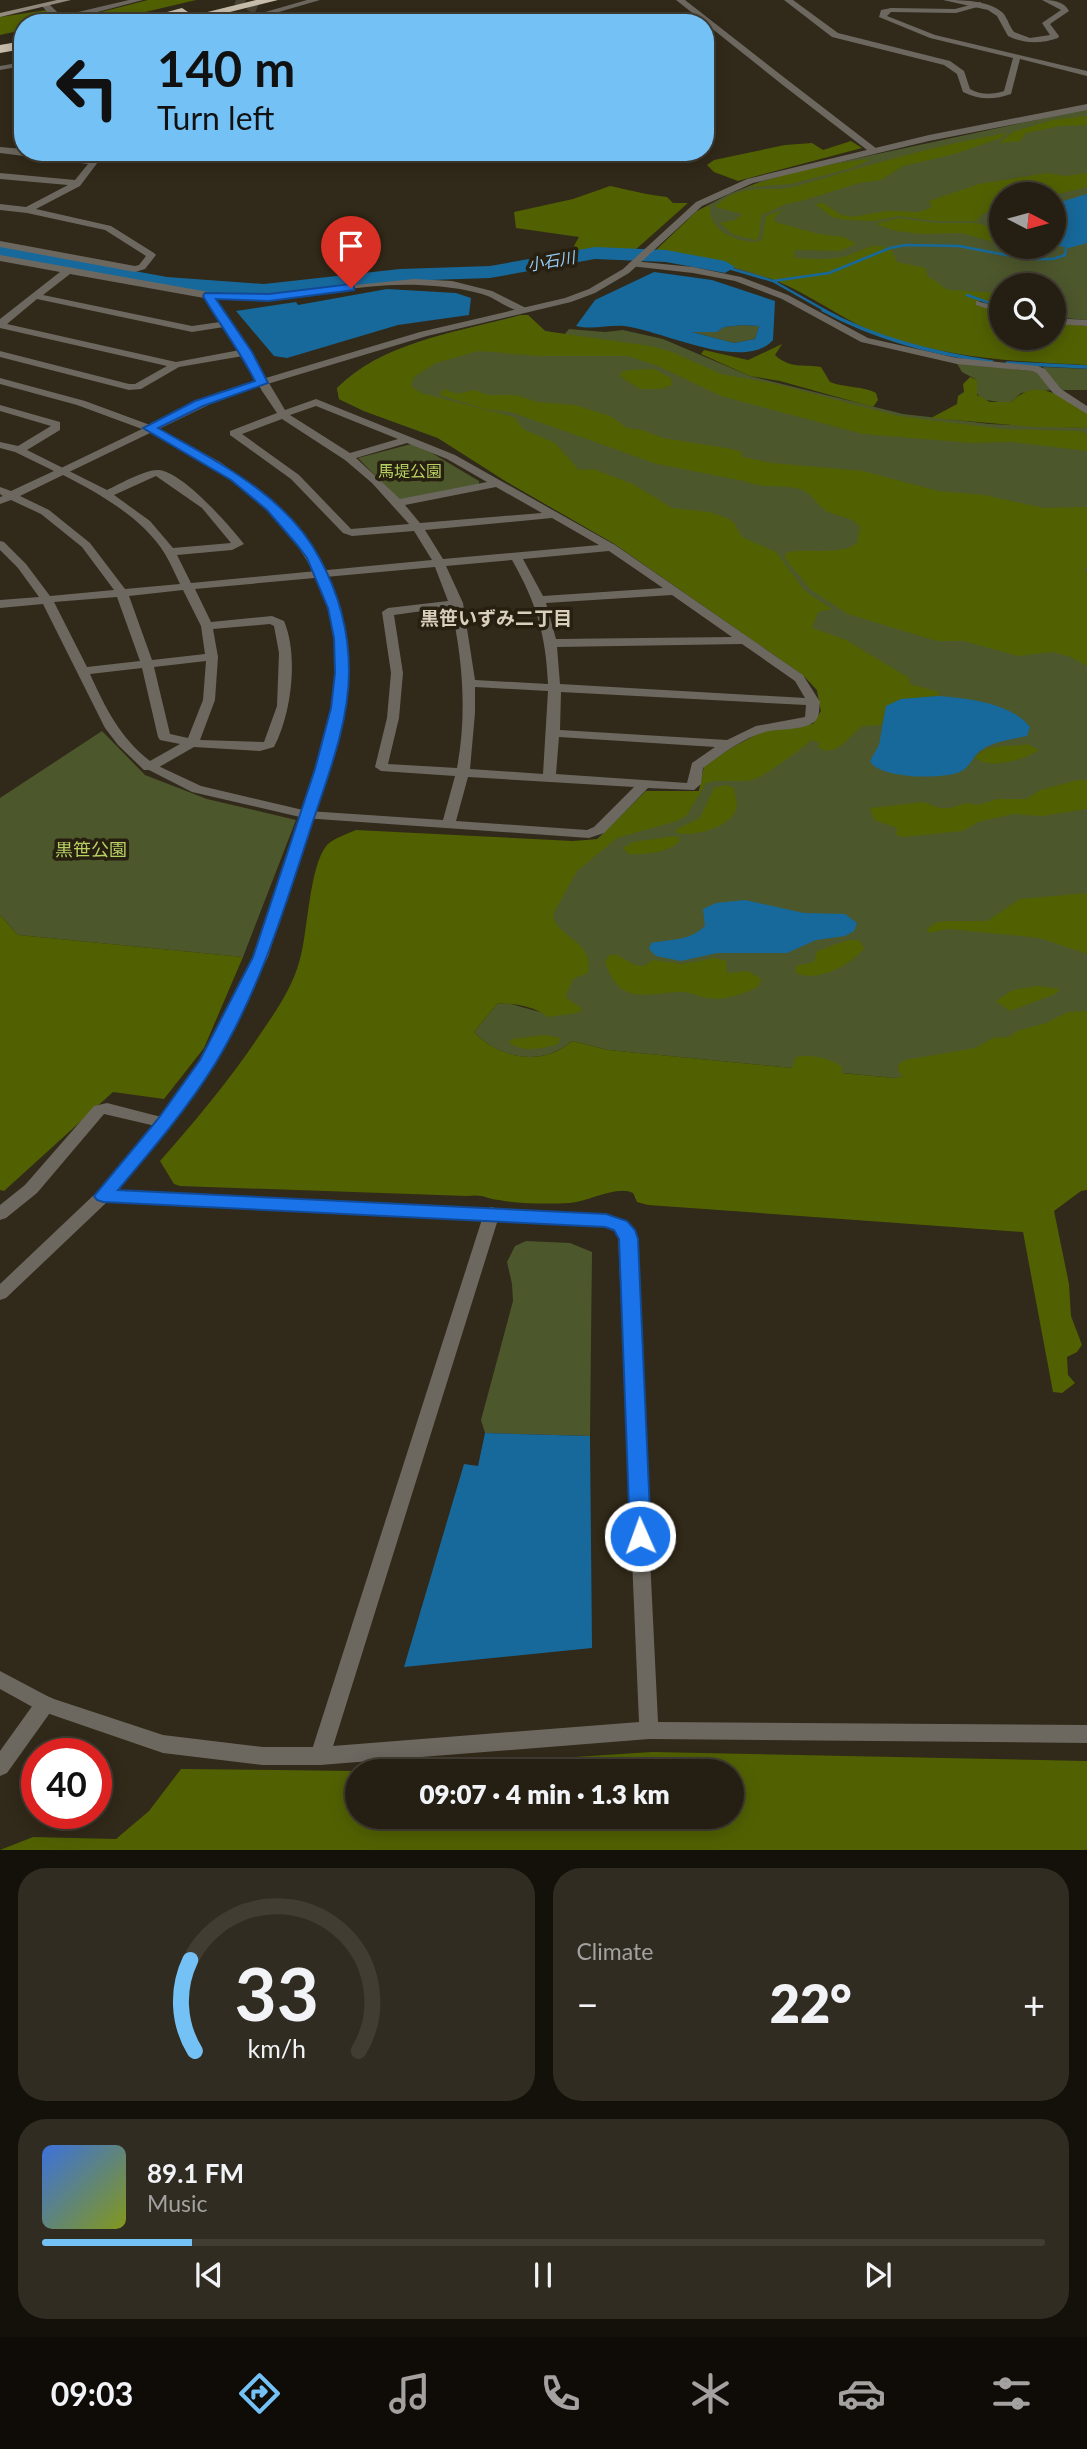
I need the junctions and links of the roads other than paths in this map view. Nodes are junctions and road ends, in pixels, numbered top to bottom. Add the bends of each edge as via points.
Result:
1 (67, 0) edge
2 (139, 0) edge
3 (228, 0) edge
4 (272, 0) edge
5 (316, 0) edge
6 (680, 0) edge
7 (788, 0) edge
8 (947, 0) edge
9 (1046, 0) edge
10 (194, 3) dead end
11 (978, 4) junction
12 (46, 6) junction
13 (263, 12) tunnel mouth
14 (55, 14) edge
15 (81, 14) edge
16 (149, 14) edge
17 (170, 14) edge
18 (209, 14) edge
19 (698, 14) edge
20 (0, 15) edge
21 (714, 27) edge
22 (1017, 56) junction
23 (1087, 74) edge
24 (1087, 107) edge
25 (874, 151) junction
26 (92, 161) edge
27 (0, 176) edge
28 (77, 184) junction
29 (0, 207) edge
30 (27, 210) junction
31 (0, 244) edge
32 (640, 257) junction
33 (2, 261) edge
34 (69, 270) junction
35 (35, 296) junction
36 (208, 296) junction
37 (979, 303) dead end
38 (989, 306) edge
39 (523, 310) junction
40 (1066, 322) edge
41 (1087, 323) edge
42 (225, 324) junction
43 (0, 325) edge
44 (246, 352) junction
45 (0, 354) edge
46 (176, 365) junction
47 (0, 381) edge
48 (262, 383) junction
49 (0, 408) edge
50 (1087, 411) edge
51 (282, 414) junction
52 (149, 428) junction
53 (410, 439) junction
54 (0, 445) edge
55 (19, 450) junction
56 (347, 457) junction
57 (63, 471) junction
58 (497, 483) junction
59 (107, 494) junction
60 (4, 496) edge
61 (396, 503) junction
62 (552, 515) junction
63 (419, 528) junction
64 (0, 544) edge
65 (611, 547) junction
66 (170, 552) junction
67 (516, 556) junction
68 (439, 564) junction
69 (319, 575) junction
70 (187, 587) junction
71 (675, 591) junction
72 (122, 593) junction
73 (45, 600) junction
74 (539, 600) junction
75 (457, 603) junction
76 (0, 604) edge
77 (207, 626) junction
78 (745, 640) junction
79 (550, 643) junction
80 (212, 657) junction
81 (147, 664) junction
82 (82, 671) junction
83 (470, 683) junction
84 (553, 688) junction
85 (814, 702) junction
86 (554, 733) junction
87 (192, 743) junction
88 (728, 744) junction
89 (149, 767) junction
90 (461, 774) junction
91 (549, 779) junction
92 (644, 785) junction
93 (308, 815) junction
94 (449, 824) junction
95 (164, 1123) junction
96 (103, 1196) junction
97 (492, 1213) junction
98 (0, 1214) edge
99 (0, 1294) edge
100 (0, 1679) edge
101 (45, 1704) junction
102 (649, 1730) junction
103 (1087, 1734) edge
104 (320, 1756) junction
105 (0, 1767) edge

1 - 12 main road
2 - 15 street
3 - 17 highway
4 - 18 highway
5 - 13 street
6 - 19 street
7 - 22 street via 835,35 947,63 961,73 966,90 978,95 1008,92
8 - 11 street
9 - 11 street via 1065,11 1046,23 1055,36 1039,40 1013,35 1003,17
10 - 16 highway
11 - 22 street via 956,11 891,10 883,17 945,40
12 - 14 street
12 - 20 main road
21 - 25 street
22 - 23 street
24 - 25 street
25 - 32 street via 726,190 699,204
26 - 28 street
27 - 28 street
28 - 30 street
29 - 30 street
30 - 31 street via 108,228 151,256 135,269
32 - 39 street via 606,285
32 - 50 street via 747,282 865,340 957,361 1034,368
33 - 34 street
34 - 35 street
34 - 36 street
35 - 42 street via 192,329
35 - 43 street
36 - 39 street via 269,298 369,285 443,284 485,292
36 - 42 street
37 - 38 street
39 - 48 street via 424,334
40 - 41 street
42 - 44 street
43 - 46 street
44 - 46 street
44 - 48 street
45 - 46 street via 129,387
47 - 52 street
48 - 51 street
48 - 52 street via 199,403
49 - 55 street via 56,424
51 - 53 street via 316,402
51 - 56 street
51 - 63 street via 235,435 295,477 347,531
52 - 57 street
52 - 69 street via 216,464 257,494 303,544
53 - 56 street
53 - 58 street
54 - 55 street
55 - 57 street
56 - 61 street
57 - 59 street
57 - 60 street
58 - 61 street
58 - 62 street
59 - 66 street via 146,523
59 - 66 street via 155,473 163,474 206,506 238,544
60 - 72 street via 45,512 86,545
61 - 63 street
62 - 63 street
62 - 65 street
63 - 68 street
64 - 73 street via 34,578
65 - 67 street
65 - 71 street
66 - 70 street
67 - 68 street
67 - 74 street
68 - 69 street
68 - 75 street
69 - 70 street
69 - 93 street via 335,608 342,673 338,708
70 - 72 street
70 - 77 street
71 - 74 street
71 - 78 street
72 - 73 street
72 - 81 street
73 - 76 street
73 - 82 street
74 - 79 street
75 - 83 street
75 - 90 street via 388,612 397,673 393,718 381,767
77 - 80 street
77 - 87 street via 272,620 280,624 285,653 283,706 270,744
78 - 79 street
78 - 85 street via 799,678
79 - 84 street
80 - 81 street
80 - 87 street via 209,700
81 - 82 street
81 - 87 street via 162,735
82 - 89 street via 121,744
83 - 84 street
83 - 90 street
84 - 85 street
84 - 86 street
85 - 88 street via 811,719 762,728
86 - 88 street
86 - 91 street
87 - 89 street
88 - 92 street via 697,766 690,787
89 - 93 street via 197,789
90 - 91 street
90 - 94 street
91 - 92 street
92 - 94 street via 599,830 589,834
93 - 94 street
93 - 95 street via 261,957 208,1062
95 - 96 street
95 - 98 street via 107,1108 99,1110 31,1189
96 - 97 street
96 - 99 street
97 - 102 street via 606,1221 626,1230
97 - 104 street
100 - 101 street
101 - 104 street via 163,1744 240,1754
101 - 105 street
102 - 103 street
102 - 104 street

